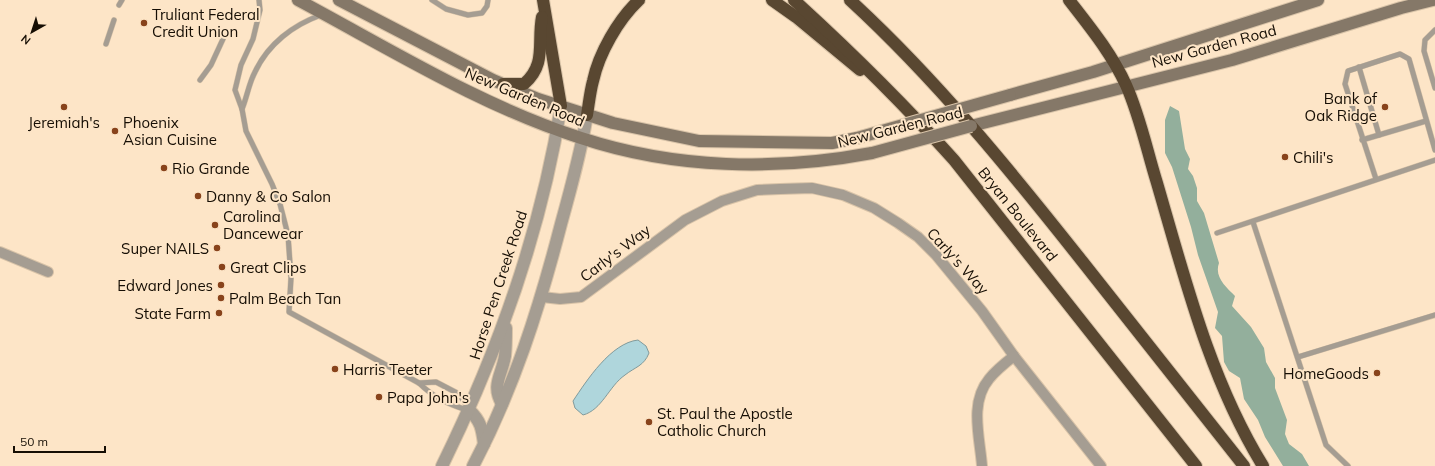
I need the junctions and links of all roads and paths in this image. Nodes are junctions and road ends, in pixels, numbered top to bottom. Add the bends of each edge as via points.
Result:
1 (259, 0) edge
2 (298, 0) edge
3 (339, 0) edge
4 (432, 0) edge
5 (488, 0) edge
6 (639, 0) edge
7 (772, 0) edge
8 (794, 0) edge
9 (850, 0) edge
10 (1069, 0) edge
11 (1318, 0) edge
12 (1433, 0) edge
13 (543, 3) edge
14 (323, 14) junction
15 (114, 20) dead end
16 (1435, 30) edge
17 (223, 39) dead end
18 (106, 44) dead end
19 (1115, 65) junction
20 (1359, 67) junction
21 (200, 80) dead end
22 (503, 84) junction
23 (1126, 86) junction
24 (1435, 88) edge
25 (561, 106) junction
26 (242, 109) junction
27 (911, 112) junction
28 (587, 115) junction
29 (1426, 121) junction
30 (557, 130) junction
31 (1379, 135) junction
32 (583, 139) junction
33 (1362, 140) junction
34 (1435, 150) edge
35 (1435, 160) edge
36 (1376, 179) junction
37 (1253, 222) junction
38 (1217, 233) dead end
39 (0, 252) edge
40 (48, 272) dead end
41 (542, 297) junction
42 (1435, 315) edge
43 (506, 316) junction
44 (1014, 356) junction
45 (1298, 357) junction
46 (419, 383) junction
47 (502, 404) junction
48 (469, 410) junction
49 (484, 444) junction
50 (442, 466) edge
51 (473, 466) edge
52 (982, 466) edge
53 (1101, 466) edge
54 (1196, 466) edge
55 (1244, 466) edge
56 (1263, 466) edge
57 (1348, 466) edge

1 - 26 lane via 260,10 253,39 241,65 235,90
2 - 14 main road, New Garden Road
3 - 22 main road, New Garden Road
4 - 5 lane via 446,9 468,15 482,13
6 - 28 highway via 628,10 610,39 593,80
7 - 27 highway
8 - 27 highway, Bryan Boulevard
9 - 55 highway, Bryan Boulevard via 936,86 1035,201
10 - 19 highway
11 - 19 main road, New Garden Road
12 - 23 main road, New Garden Road via 1232,60
13 - 22 highway via 539,62 534,73 524,84
13 - 25 highway
14 - 26 lane via 297,26 270,49 255,72
14 - 30 main road, New Garden Road via 458,86
15 - 18 lane
16 - 24 lane via 1425,40 1424,52
17 - 21 lane via 211,65
19 - 23 highway
19 - 28 main road, New Garden Road, bridge via 832,143 699,141 613,124
20 - 29 lane via 1400,54 1409,59
20 - 31 lane
20 - 33 lane via 1348,71 1344,84
22 - 25 main road, New Garden Road
23 - 32 main road, New Garden Road, bridge via 872,153 831,161 727,165 640,153
23 - 56 highway via 1177,255 1210,353 1233,411
25 - 28 main road, New Garden Road
25 - 30 street, Horse Pen Creek Road
26 - 46 lane via 246,132 272,184 288,235 291,278 289,312
27 - 54 highway, Bryan Boulevard via 997,213
28 - 32 street
29 - 31 lane
29 - 34 lane
30 - 32 main road, New Garden Road
30 - 43 street, Horse Pen Creek Road via 542,204
31 - 33 lane
32 - 41 street
33 - 36 lane
35 - 36 lane
36 - 37 lane
37 - 38 lane
37 - 45 lane
39 - 40 street
41 - 44 street, Carly's Way via 581,297 685,220 722,201 756,190 812,188 843,195 874,208 918,237 958,281
41 - 47 street
42 - 45 lane
43 - 47 street via 505,356 497,384 498,397
43 - 48 street, Horse Pen Creek Road
44 - 52 street via 989,378 977,403
44 - 53 street, Carly's Way
45 - 57 lane via 1326,445
46 - 48 lane via 429,393 449,404
46 - 48 lane via 436,382 459,394
47 - 49 street
48 - 49 street via 481,424
48 - 50 street, Horse Pen Creek Road
49 - 51 street

